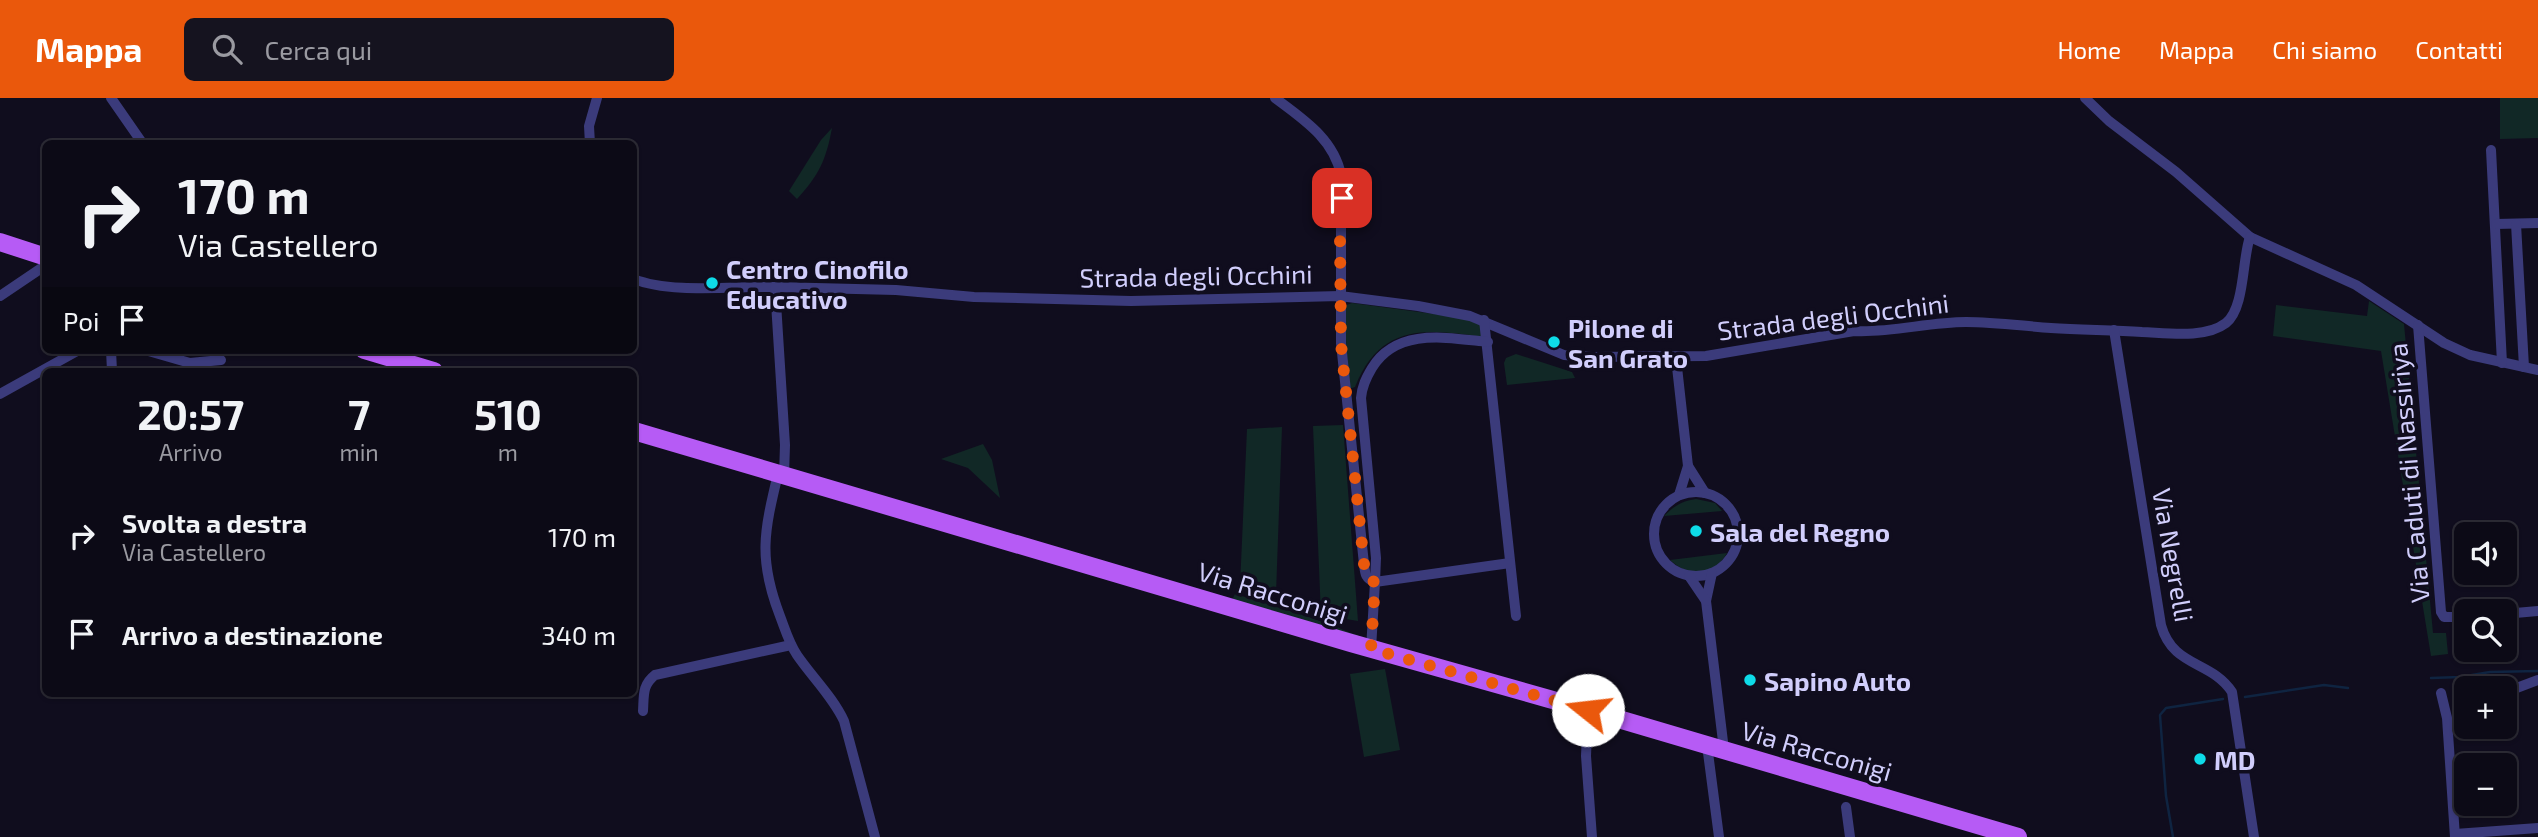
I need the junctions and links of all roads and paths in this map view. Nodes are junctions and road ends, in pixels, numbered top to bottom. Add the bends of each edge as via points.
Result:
1 (111, 98) edge
2 (597, 98) edge
3 (1275, 98) edge
4 (2085, 98) edge
5 (140, 140) edge
6 (590, 140) edge
7 (2491, 150) dead end
8 (2538, 223) edge
9 (2496, 224) junction
10 (2516, 224) junction
11 (2250, 237) junction
12 (3, 244) edge
13 (42, 256) edge
14 (42, 268) edge
15 (637, 280) edge
16 (775, 287) junction
17 (0, 296) edge
18 (1340, 296) junction
19 (1484, 320) junction
20 (2418, 325) junction
21 (2114, 330) junction
22 (1488, 342) junction
23 (72, 354) edge
24 (159, 354) edge
25 (377, 354) edge
26 (1676, 358) junction
27 (221, 360) dead end
28 (2502, 363) junction
29 (47, 368) edge
30 (424, 368) edge
31 (2524, 368) junction
32 (2538, 370) edge
33 (42, 371) edge
34 (0, 394) edge
35 (637, 432) edge
36 (1688, 466) junction
37 (781, 475) junction
38 (1706, 493) junction
39 (1679, 495) junction
40 (1510, 563) junction
41 (1712, 573) junction
42 (1689, 576) junction
43 (1375, 582) junction
44 (1706, 601) junction
45 (2538, 611) edge
46 (2517, 613) edge
47 (1516, 616) dead end
48 (2454, 617) edge
49 (791, 645) junction
50 (1371, 649) junction
51 (2538, 681) edge
52 (2517, 688) edge
53 (2441, 693) dead end
54 (1588, 710) junction
55 (643, 711) dead end
56 (1707, 745) junction
57 (1724, 750) junction
58 (1846, 807) dead end
59 (2538, 828) edge
60 (1976, 830) edge
61 (2455, 835) edge
62 (875, 837) edge
63 (1592, 837) edge
64 (1719, 837) edge
65 (1850, 837) edge
66 (2018, 837) edge
67 (2254, 837) edge

1 - 5 street
2 - 6 street
3 - 18 street via 1316,130 1339,162
4 - 11 street
7 - 9 street
8 - 10 street
9 - 10 street
9 - 28 street
10 - 31 street
11 - 20 street via 2356,285
11 - 21 street, Strada degli Occhini via 2238,301 2224,324 2202,332
12 - 13 main road
14 - 17 street
15 - 16 street, Strada degli Occhini via 693,287
16 - 18 street, Strada degli Occhini via 1131,301
16 - 37 street via 785,445
18 - 19 street, Strada degli Occhini
18 - 43 street via 1364,564 1369,580
19 - 22 street
19 - 26 street, Strada degli Occhini via 1564,355
20 - 28 street via 2470,355
20 - 48 street, Via Caduti di Nassiriya via 2441,612 2444,617
21 - 26 street, Strada degli Occhini via 1964,322 1854,331
21 - 67 street, Via Negrelli via 2161,625 2175,653 2220,678 2232,692
22 - 40 street
22 - 43 street via 1442,337 1409,340 1387,349 1367,376 1361,398
23 - 29 street
24 - 27 street via 190,363
25 - 30 main road
26 - 36 street
28 - 31 street
31 - 32 street
33 - 34 street
35 - 37 main road, Via Racconigi
36 - 38 street
36 - 39 street
37 - 49 street via 764,561
37 - 50 main road, Via Racconigi
38 - 39 street
38 - 41 street via 1726,504 1737,525 1730,559
39 - 42 street via 1659,513 1654,540 1665,564
40 - 43 street
40 - 47 street
41 - 42 street
41 - 44 street
42 - 44 street
43 - 50 street
44 - 57 street
45 - 46 street
49 - 55 street via 655,675 646,681
49 - 62 street via 844,721
50 - 54 main road, Via Racconigi
51 - 52 street
53 - 61 street via 2447,718
54 - 56 main road, Via Racconigi
54 - 63 street
56 - 57 main road, Via Racconigi
56 - 64 street
57 - 60 main road, Via Racconigi
58 - 65 street
59 - 61 street
60 - 66 main road, Via Racconigi

